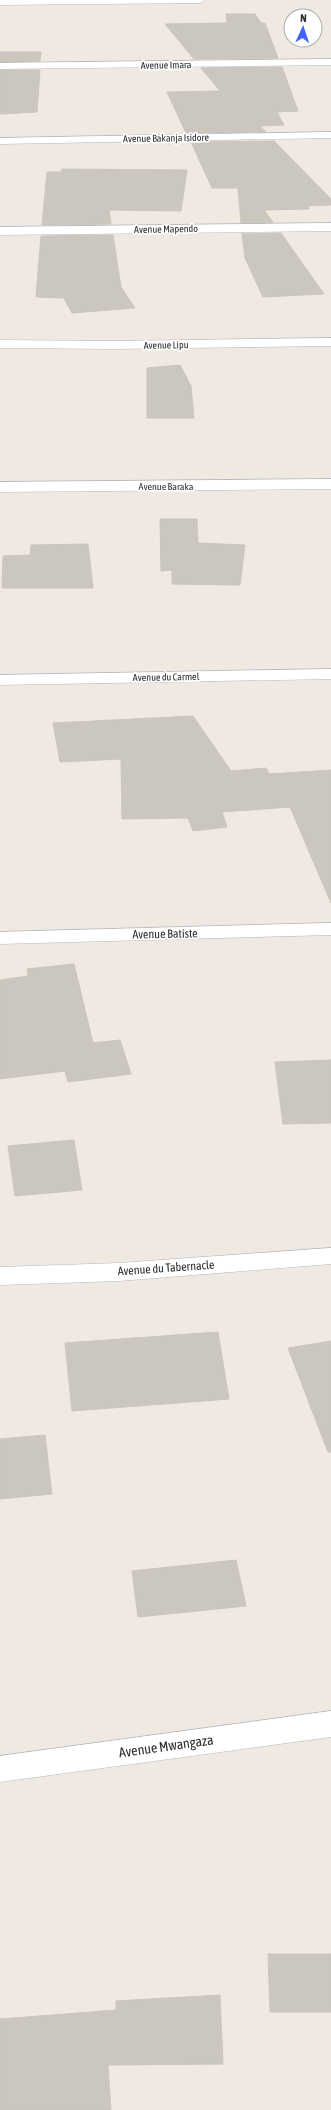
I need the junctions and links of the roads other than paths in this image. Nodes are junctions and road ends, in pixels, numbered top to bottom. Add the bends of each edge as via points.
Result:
1 (200, 0) edge
2 (0, 2) edge
3 (331, 62) edge
4 (0, 66) edge
5 (331, 135) edge
6 (0, 141) edge
7 (331, 227) edge
8 (0, 231) edge
9 (331, 342) edge
10 (0, 344) edge
11 (331, 484) edge
12 (0, 487) edge
13 (331, 674) edge
14 (0, 680) edge
15 (331, 929) edge
16 (0, 938) edge
17 (331, 1256) edge
18 (0, 1276) edge
19 (331, 1724) edge
20 (0, 1769) edge

1 - 2 street
3 - 4 street, Avenue Imara
5 - 6 street, Avenue Bakanja Isidore
7 - 8 street, Avenue Mapendo
9 - 10 street, Avenue Lipu
11 - 12 street, Avenue Baraka
13 - 14 street, Avenue du Carmel
15 - 16 street, Avenue Batiste
17 - 18 street, Avenue du Tabernacle via 119,1272
19 - 20 street, Avenue Mwangaza

